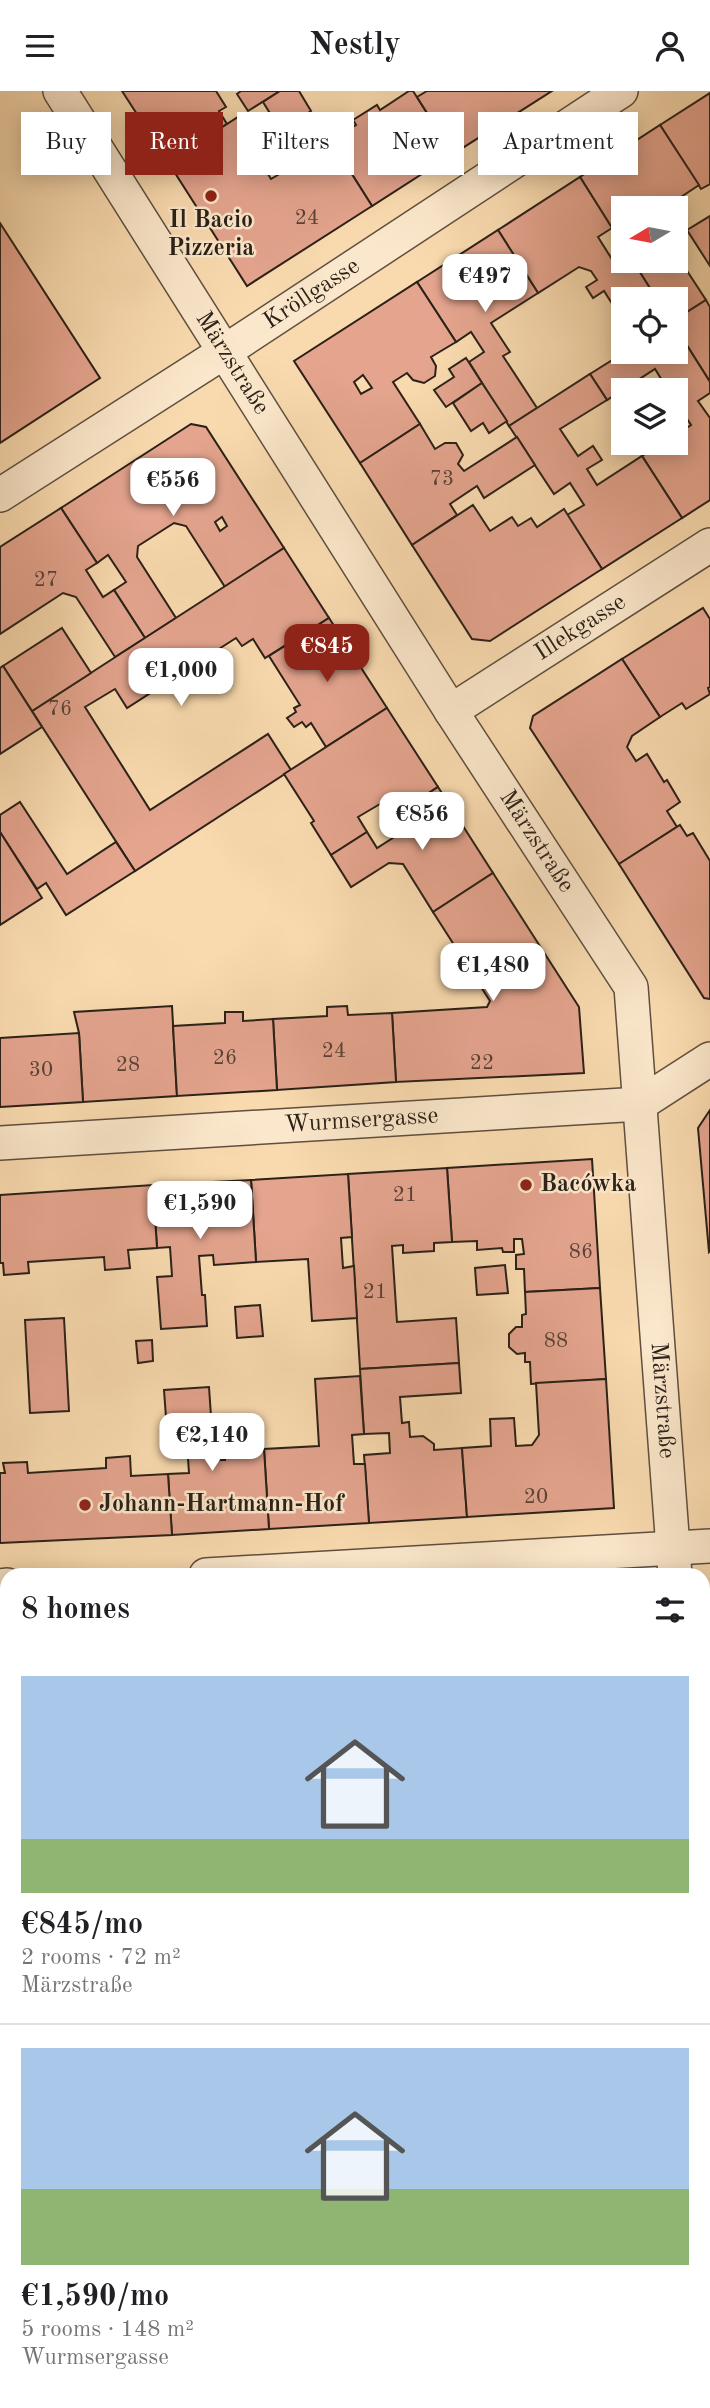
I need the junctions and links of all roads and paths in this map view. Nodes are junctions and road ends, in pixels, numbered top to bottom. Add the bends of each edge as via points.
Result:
1 (60, 91) edge
2 (621, 91) edge
3 (223, 352) junction
4 (0, 495) edge
5 (710, 545) edge
6 (452, 711) junction
7 (710, 1059) edge
8 (640, 1104) junction
9 (0, 1143) edge
10 (710, 1546) edge
11 (675, 1562) edge
12 (459, 1568) edge

1 - 3 street, Märzstraße
2 - 3 street, Kröllgasse
3 - 4 street, Kröllgasse
3 - 6 street, Märzstraße
5 - 6 street, Illekgasse
6 - 8 street, Märzstraße via 631,987
7 - 8 street, Wurmsergasse
8 - 9 street, Wurmsergasse
8 - 11 street, Märzstraße
10 - 11 street
11 - 12 street

